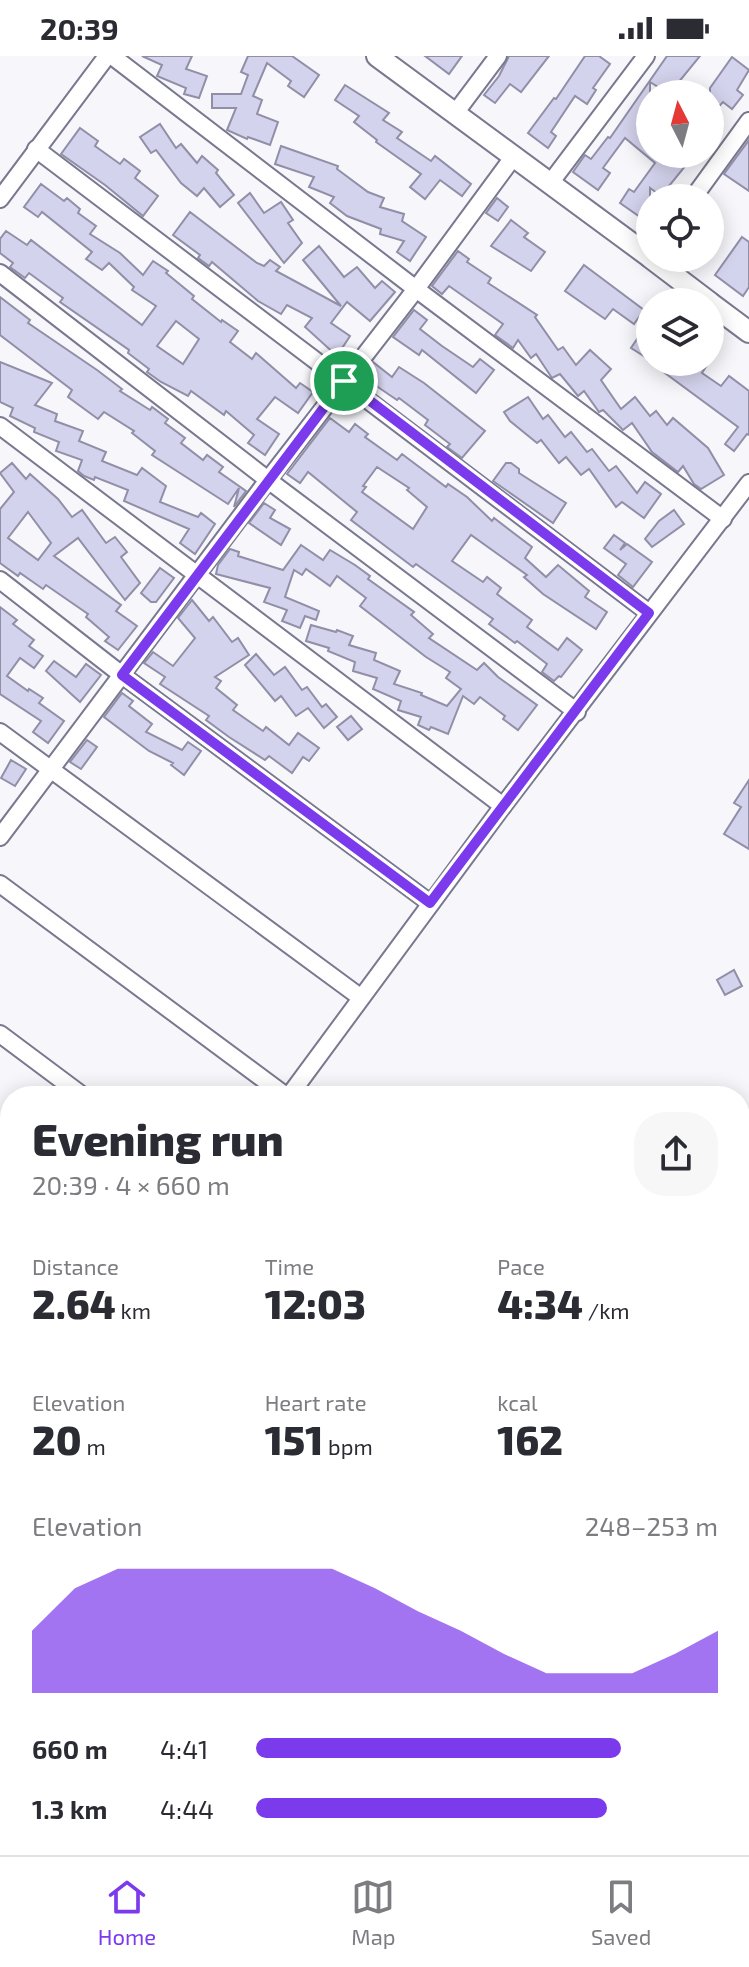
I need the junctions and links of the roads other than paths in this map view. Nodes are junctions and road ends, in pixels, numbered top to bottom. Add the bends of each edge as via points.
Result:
1 (110, 56) edge
2 (377, 56) edge
3 (498, 56) edge
4 (646, 56) edge
5 (456, 112) junction
6 (749, 121) edge
7 (36, 149) junction
8 (514, 156) junction
9 (551, 182) junction
10 (703, 184) edge
11 (0, 199) edge
12 (636, 246) edge
13 (670, 272) edge
14 (0, 273) edge
15 (691, 288) edge
16 (416, 289) junction
17 (724, 312) edge
18 (748, 328) edge
19 (344, 381) junction
20 (0, 426) edge
21 (268, 480) junction
22 (749, 483) edge
23 (723, 519) junction
24 (197, 576) junction
25 (0, 580) edge
26 (649, 613) junction
27 (122, 675) junction
28 (577, 712) junction
29 (0, 732) edge
30 (51, 770) junction
31 (503, 806) junction
32 (0, 837) edge
33 (0, 884) edge
34 (430, 903) junction
35 (360, 997) junction
36 (0, 1034) edge
37 (70, 1086) edge
38 (273, 1086) edge
39 (294, 1086) edge

1 - 7 street
1 - 16 street
2 - 5 street
3 - 5 street
4 - 9 street
5 - 8 street
6 - 10 street
7 - 11 street
7 - 19 street
8 - 9 street
8 - 16 street
9 - 12 street
13 - 15 street
14 - 21 street
16 - 19 street
16 - 23 street
17 - 18 street
19 - 21 street
19 - 26 street
20 - 24 street
21 - 24 street
21 - 28 street
22 - 23 street
23 - 26 street
24 - 27 street
24 - 31 street
25 - 27 street
26 - 28 street
27 - 30 street
27 - 34 street
28 - 31 street
29 - 30 street
30 - 32 street
30 - 35 street
31 - 34 street
33 - 38 street
34 - 35 street
35 - 39 street
36 - 37 street

